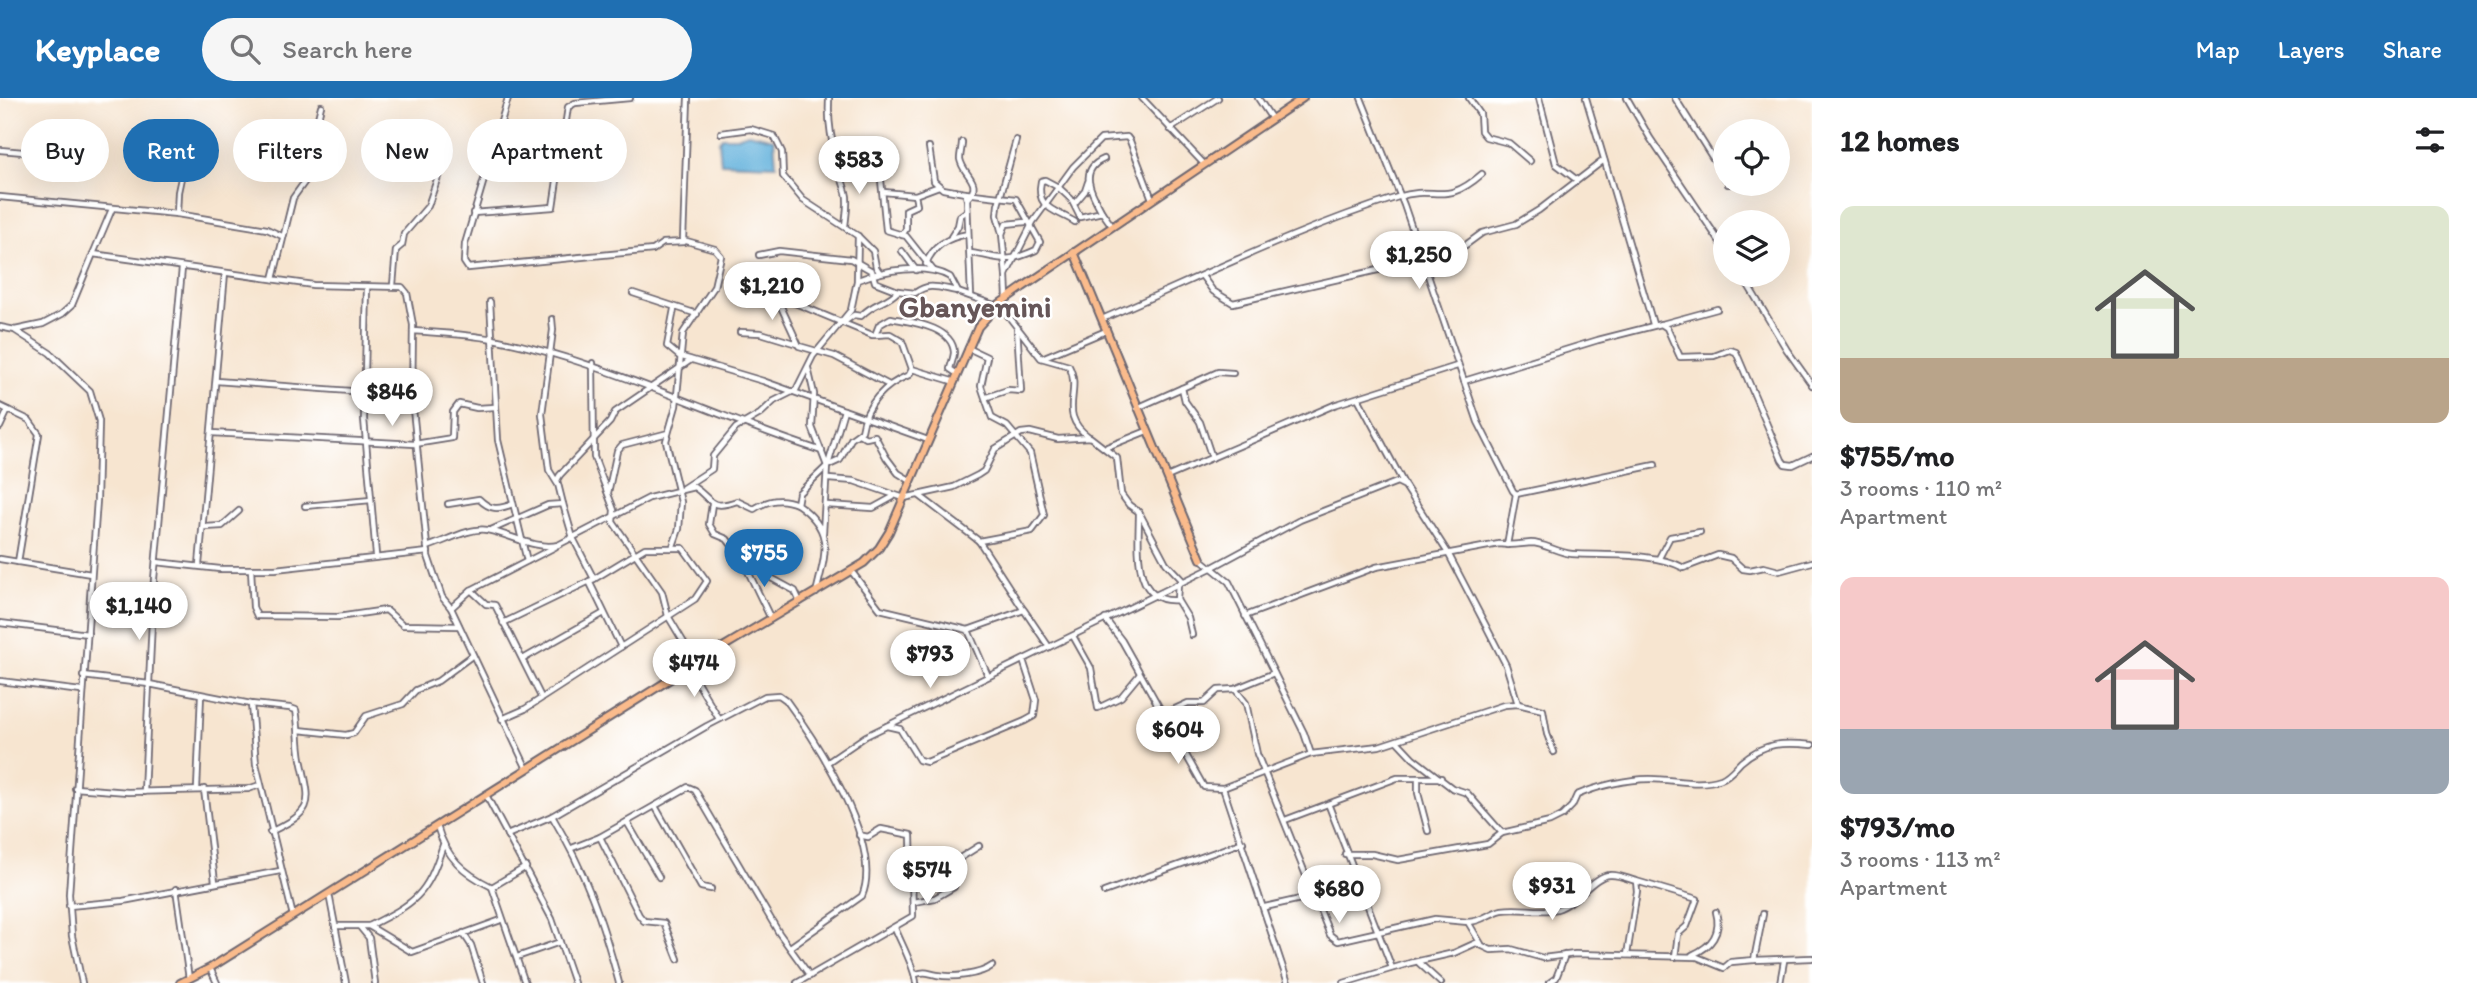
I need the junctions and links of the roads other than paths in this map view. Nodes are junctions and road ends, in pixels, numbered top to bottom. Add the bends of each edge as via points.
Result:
1 (508, 98) edge
2 (630, 98) edge
3 (688, 98) edge
4 (828, 98) edge
5 (1142, 98) edge
6 (1218, 98) edge
7 (1258, 98) edge
8 (1303, 98) edge
9 (1361, 98) edge
10 (1469, 98) edge
11 (1539, 98) edge
12 (1586, 98) edge
13 (1627, 98) edge
14 (1675, 98) edge
15 (321, 106) dead end
16 (1272, 119) junction
17 (1170, 129) junction
18 (721, 133) dead end
19 (1016, 140) dead end
20 (962, 142) dead end
21 (929, 148) dead end
22 (0, 150) edge
23 (21, 152) edge
24 (863, 155) dead end
25 (1713, 158) edge
26 (1104, 159) dead end
27 (1604, 160) junction
28 (1530, 161) dead end
29 (1204, 164) junction
30 (1482, 174) dead end
31 (1577, 180) junction
32 (180, 182) edge
33 (436, 182) edge
34 (1088, 182) junction
35 (939, 186) junction
36 (1058, 187) junction
37 (884, 192) junction
38 (965, 193) junction
39 (972, 194) junction
40 (915, 195) junction
41 (1401, 196) junction
42 (0, 197) edge
43 (999, 197) junction
44 (1152, 199) junction
45 (967, 200) junction
46 (1074, 204) junction
47 (1045, 205) junction
48 (112, 209) junction
49 (967, 211) junction
50 (1102, 212) junction
51 (177, 214) junction
52 (473, 214) junction
53 (1026, 222) junction
54 (1075, 222) dead end
55 (1033, 224) junction
56 (845, 226) junction
57 (1112, 226) junction
58 (1713, 232) edge
59 (968, 234) junction
60 (1002, 234) junction
61 (902, 235) junction
62 (282, 236) junction
63 (858, 236) junction
64 (951, 237) junction
65 (685, 242) junction
66 (902, 251) dead end
67 (1074, 252) junction
68 (970, 253) junction
69 (93, 254) junction
70 (759, 255) dead end
71 (1016, 259) junction
72 (1004, 260) junction
73 (858, 261) junction
74 (1422, 262) junction
75 (926, 264) junction
76 (182, 268) junction
77 (917, 270) junction
78 (934, 271) junction
79 (225, 273) junction
80 (877, 273) junction
81 (1006, 275) junction
82 (1202, 276) junction
83 (274, 279) junction
84 (857, 281) junction
85 (393, 285) junction
86 (754, 286) dead end
87 (1750, 287) edge
88 (367, 288) junction
89 (898, 291) junction
90 (958, 292) junction
91 (633, 293) dead end
92 (971, 296) junction
93 (777, 298) junction
94 (1007, 298) junction
95 (490, 302) dead end
96 (998, 305) junction
97 (674, 309) dead end
98 (1717, 309) dead end
99 (697, 314) junction
100 (552, 319) dead end
101 (1101, 319) junction
102 (841, 322) junction
103 (1653, 324) junction
104 (1661, 324) junction
105 (0, 327) edge
106 (1017, 327) junction
107 (15, 330) junction
108 (413, 331) junction
109 (1106, 331) junction
110 (740, 332) dead end
111 (875, 335) junction
112 (492, 338) junction
113 (798, 345) junction
114 (967, 348) junction
115 (818, 351) junction
116 (549, 354) junction
117 (679, 356) junction
118 (1041, 358) junction
119 (691, 360) junction
120 (594, 366) junction
121 (1457, 366) junction
122 (808, 368) junction
123 (912, 369) junction
124 (678, 370) junction
125 (956, 373) junction
126 (1233, 373) dead end
127 (952, 381) junction
128 (1464, 381) junction
129 (216, 382) junction
130 (889, 384) junction
131 (1812, 385) edge
132 (1182, 387) junction
133 (650, 389) junction
134 (364, 392) junction
135 (792, 393) junction
136 (678, 397) junction
137 (987, 397) junction
138 (1358, 398) junction
139 (814, 399) junction
140 (0, 406) edge
141 (495, 407) junction
142 (1136, 408) junction
143 (8, 410) junction
144 (844, 410) junction
145 (864, 418) junction
146 (744, 424) junction
147 (0, 427) edge
148 (1147, 431) junction
149 (211, 433) junction
150 (668, 433) junction
151 (858, 434) junction
152 (1090, 437) junction
153 (592, 438) junction
154 (1015, 438) junction
155 (366, 440) junction
156 (928, 440) junction
157 (415, 444) junction
158 (1106, 447) junction
159 (822, 452) junction
160 (1812, 456) edge
161 (1212, 458) junction
162 (1655, 465) dead end
163 (827, 466) junction
164 (828, 478) junction
165 (1165, 478) junction
166 (911, 481) junction
167 (558, 484) junction
168 (1405, 486) junction
169 (680, 490) junction
170 (608, 494) junction
171 (1516, 494) junction
172 (919, 495) junction
173 (894, 496) junction
174 (904, 498) junction
175 (371, 500) junction
176 (448, 504) dead end
177 (563, 504) junction
178 (712, 504) junction
179 (797, 504) junction
180 (513, 505) junction
181 (827, 505) junction
182 (305, 506) dead end
183 (239, 511) dead end
184 (1139, 512) junction
185 (614, 516) junction
186 (517, 518) junction
187 (205, 527) junction
188 (487, 530) junction
189 (1700, 533) dead end
190 (823, 534) junction
191 (573, 538) junction
192 (522, 541) junction
193 (979, 541) junction
194 (558, 545) junction
195 (1507, 545) junction
196 (673, 546) junction
197 (428, 549) junction
198 (638, 554) junction
199 (1448, 554) junction
200 (376, 555) junction
201 (1659, 558) junction
202 (0, 559) edge
203 (743, 559) junction
204 (1201, 559) joint
205 (527, 561) junction
206 (18, 562) junction
207 (156, 562) junction
208 (1812, 562) edge
209 (199, 565) junction
210 (1211, 568) junction
211 (251, 569) junction
212 (852, 572) junction
213 (90, 574) junction
214 (591, 580) junction
215 (1181, 582) junction
216 (471, 590) junction
217 (816, 593) junction
218 (1155, 596) junction
219 (1177, 600) junction
220 (800, 602) junction
221 (451, 608) junction
222 (1024, 610) junction
223 (604, 613) junction
224 (668, 616) junction
225 (1245, 616) junction
226 (771, 619) junction
227 (1105, 619) junction
228 (503, 622) junction
229 (0, 623) edge
230 (459, 626) junction
231 (968, 630) junction
232 (88, 634) junction
233 (1192, 635) dead end
234 (1073, 636) junction
235 (621, 647) junction
236 (1049, 647) junction
237 (473, 655) junction
238 (523, 659) junction
239 (1023, 660) junction
240 (696, 663) junction
241 (689, 668) junction
242 (1274, 673) junction
243 (1140, 674) junction
244 (83, 676) junction
245 (988, 676) junction
246 (0, 681) edge
247 (149, 684) junction
248 (1236, 689) junction
249 (81, 691) junction
250 (201, 695) junction
251 (541, 697) junction
252 (251, 704) junction
253 (1518, 704) junction
254 (1164, 715) junction
255 (502, 719) junction
256 (719, 719) junction
257 (886, 726) junction
258 (299, 730) junction
259 (1397, 741) junction
260 (1812, 745) edge
261 (1555, 752) dead end
262 (1311, 754) junction
263 (828, 762) junction
264 (528, 770) junction
265 (1265, 772) junction
266 (1441, 778) junction
267 (1418, 781) junction
268 (260, 785) junction
269 (75, 788) junction
270 (1223, 788) junction
271 (197, 789) junction
272 (204, 789) junction
273 (145, 792) junction
274 (486, 795) junction
275 (655, 806) junction
276 (1329, 806) junction
277 (552, 816) junction
278 (1286, 820) junction
279 (627, 822) junction
280 (437, 826) junction
281 (1428, 831) dead end
282 (271, 832) junction
283 (1502, 833) junction
284 (507, 835) junction
285 (859, 835) junction
286 (600, 836) junction
287 (1243, 842) junction
288 (443, 845) junction
289 (979, 846) dead end
290 (572, 848) junction
291 (1345, 853) junction
292 (526, 867) junction
293 (280, 871) junction
294 (659, 877) dead end
295 (1636, 881) junction
296 (215, 882) junction
297 (492, 887) junction
298 (176, 889) junction
299 (710, 890) dead end
300 (1104, 892) dead end
301 (329, 894) junction
302 (1314, 896) junction
303 (914, 902) junction
304 (69, 906) junction
305 (1265, 907) junction
306 (1716, 912) dead end
307 (1763, 914) dead end
308 (293, 916) junction
309 (501, 920) junction
310 (1468, 922) junction
311 (335, 926) junction
312 (359, 926) junction
313 (369, 926) junction
314 (895, 928) junction
315 (1377, 932) junction
316 (463, 933) junction
317 (560, 942) junction
318 (1481, 944) junction
319 (790, 947) junction
320 (1565, 955) junction
321 (1627, 956) junction
322 (517, 957) junction
323 (1688, 957) junction
324 (1674, 958) junction
325 (1812, 958) edge
326 (678, 960) dead end
327 (1754, 960) junction
328 (1784, 961) junction
329 (1415, 962) junction
330 (992, 966) dead end
331 (210, 968) junction
332 (1392, 968) junction
333 (916, 974) junction
334 (810, 976) junction
335 (189, 979) junction
336 (1557, 980) edge
337 (82, 983) edge
338 (180, 983) edge
339 (217, 983) edge
340 (346, 983) edge
341 (375, 983) edge
342 (483, 983) edge
343 (525, 983) edge
344 (574, 983) edge
345 (619, 983) edge
346 (797, 983) edge
347 (916, 983) edge
348 (1288, 983) edge
349 (1344, 983) edge
350 (1441, 983) edge
351 (1549, 983) edge
352 (1780, 983) edge

1 - 52 street
2 - 52 street via 568,107 553,207
3 - 65 street
4 - 56 street via 828,121 846,192
5 - 17 street
6 - 17 street
7 - 16 street
8 - 16 main road
9 - 41 street
10 - 28 street via 1480,114 1486,138 1509,144
11 - 31 street via 1556,164
12 - 27 street
13 - 58 street
14 - 25 street
15 - 62 street via 316,163 295,194
16 - 29 main road
17 - 29 street
18 - 56 street via 751,129 774,136 782,152 783,176 797,193
19 - 43 street
20 - 39 street via 960,159 973,178
21 - 35 street
22 - 23 street
24 - 37 street
26 - 34 street via 1092,168
27 - 31 street
27 - 103 street
29 - 44 main road
30 - 41 street via 1450,195
31 - 74 street via 1516,224 1482,233 1452,255
32 - 51 street
33 - 85 street via 425,212 396,250
34 - 46 street
34 - 50 street via 1090,195
35 - 38 street
35 - 40 street
36 - 44 street via 1101,139 1127,138
36 - 46 street
36 - 47 street
36 - 47 street via 1041,181 1039,192
37 - 40 street
37 - 61 street via 886,230
38 - 39 street
38 - 45 street
39 - 43 street
39 - 45 street
40 - 61 street via 917,205 906,210
41 - 74 street
41 - 82 street
42 - 48 street
43 - 53 street via 1016,199
43 - 60 street
44 - 57 main road
45 - 49 street
46 - 50 street via 1084,218
47 - 54 street
47 - 55 street
48 - 51 street
48 - 69 street
49 - 59 street
49 - 64 street
50 - 57 street
51 - 62 street via 267,229
52 - 65 street via 465,244 468,268 653,250 663,243
53 - 55 street
53 - 60 street via 1006,224
55 - 71 street
55 - 71 street via 1040,242 1036,250
56 - 63 street
57 - 67 main road
59 - 64 street
59 - 68 street
60 - 72 street
61 - 75 street via 921,251
62 - 83 street
63 - 73 street
63 - 80 street via 873,251
64 - 75 street via 930,254
65 - 99 street via 715,249 721,256 714,287
66 - 77 street
67 - 94 main road
67 - 101 main road
68 - 72 street
68 - 92 street
69 - 76 street
69 - 107 street via 72,305 43,324
70 - 73 street via 779,251
71 - 72 street
71 - 81 street
72 - 81 street
73 - 80 street
73 - 84 street
74 - 82 street via 1233,303 1213,291
74 - 121 street
75 - 78 street
76 - 79 street
76 - 207 street
77 - 78 street
77 - 80 street
78 - 90 street via 950,277
79 - 83 street
79 - 129 street
80 - 84 street
80 - 89 street via 875,282
81 - 94 street
82 - 101 street
83 - 88 street
84 - 102 street via 854,304
85 - 88 street
85 - 108 street via 407,293
86 - 93 street
87 - 131 street
88 - 134 street
89 - 90 street via 915,293 930,286
89 - 102 street via 870,305 861,316
90 - 92 street
91 - 99 street
92 - 96 street
93 - 102 street
93 - 113 street
94 - 96 main road
95 - 112 street
96 - 106 street
96 - 114 main road
97 - 117 street via 667,346
98 - 104 street
99 - 117 street via 683,332
100 - 116 street
101 - 109 main road
102 - 111 street
102 - 115 street
103 - 104 street
103 - 128 street
104 - 160 street via 1680,357 1736,352 1782,460 1793,465
105 - 107 street
106 - 118 street
106 - 137 street via 1021,391
107 - 213 street via 76,376 95,404 98,464
108 - 112 street
108 - 157 street via 410,372
109 - 118 street
109 - 142 main road
110 - 113 street via 761,333
111 - 123 street via 890,334 902,341
111 - 125 street via 891,318 934,329 952,345 950,369
112 - 116 street
112 - 141 street
113 - 115 street
114 - 125 main road
114 - 137 street via 987,357 981,386
115 - 122 street
115 - 130 street
116 - 120 street
116 - 167 street via 542,414 549,470
117 - 119 street
117 - 124 street
118 - 152 street via 1069,366 1074,378 1070,405 1074,424
119 - 124 street
119 - 135 street
120 - 133 street
120 - 153 street
121 - 128 street
121 - 138 street
122 - 135 street
122 - 139 street
123 - 127 street
123 - 130 street
124 - 133 street
124 - 136 street
125 - 127 main road
126 - 132 street via 1218,372
127 - 156 main road
128 - 171 street via 1486,442
129 - 134 street
129 - 149 street
130 - 145 street
132 - 142 street
132 - 161 street
133 - 136 street
133 - 153 street via 623,405
134 - 155 street
135 - 139 street
135 - 146 street
136 - 146 street
136 - 150 street
137 - 154 street via 986,408 992,418 1007,426
138 - 161 street
138 - 168 street
139 - 144 street
139 - 159 street via 812,427
140 - 143 street
141 - 157 street via 459,404 453,412 452,438
141 - 180 street
142 - 148 main road
143 - 147 street
143 - 206 street via 29,420 39,433
144 - 145 street
144 - 163 street
145 - 151 street
145 - 156 street
146 - 159 street
146 - 169 street via 720,444 712,469
148 - 158 street
148 - 165 main road
149 - 155 street
149 - 187 street
150 - 169 street via 666,441
150 - 170 street via 622,445
151 - 163 street via 839,460
151 - 166 street via 875,436 898,473
152 - 154 street via 1058,439 1030,432
152 - 158 street
153 - 167 street via 560,475
153 - 170 street
154 - 172 street via 995,449 978,475 954,487
154 - 193 street via 1032,458 1044,517 1032,531
155 - 157 street
155 - 175 street
156 - 166 main road
157 - 197 street
158 - 184 street via 1119,463 1121,494
159 - 163 street
161 - 165 street
162 - 171 street
163 - 164 street
163 - 179 street via 799,493
164 - 173 street via 854,481
164 - 181 street
165 - 204 main road
166 - 174 main road
167 - 177 street
168 - 199 street
168 - 210 street via 1392,483 1317,512
169 - 178 street via 694,486
169 - 185 street via 649,498
169 - 196 street via 679,529
170 - 185 street
171 - 195 street
172 - 174 street
172 - 193 street
173 - 174 street
173 - 181 street via 873,508
174 - 212 main road via 879,548
175 - 182 street
175 - 200 street
176 - 180 street via 479,499 499,510
177 - 186 street
177 - 191 street
178 - 179 street via 737,501 754,509 772,500
178 - 203 street via 709,524
179 - 190 street
180 - 186 street
181 - 190 street
183 - 187 street via 222,526
184 - 215 street
184 - 218 street via 1143,581
185 - 191 street
185 - 198 street via 613,522
186 - 188 street via 502,528
186 - 192 street
187 - 209 street
188 - 192 street
188 - 197 street
189 - 201 street via 1670,537
190 - 217 street via 826,560
191 - 194 street
191 - 214 street
192 - 194 street
192 - 205 street
193 - 222 street
194 - 205 street
195 - 199 street
195 - 201 street via 1533,543 1573,554
196 - 198 street via 645,548
196 - 224 street via 684,548 707,581 695,599
197 - 200 street
197 - 221 street via 442,597
198 - 214 street
198 - 224 street via 662,592
199 - 225 street via 1376,567
199 - 253 street via 1506,665
200 - 211 street
201 - 208 street via 1690,568 1718,555 1731,558 1744,569 1779,571
202 - 206 street
203 - 220 street via 795,591
203 - 226 street
204 - 210 street
205 - 216 street
206 - 213 street
207 - 209 street
207 - 247 street
209 - 211 street
210 - 215 street
210 - 225 street via 1229,582
211 - 230 street via 257,616 338,617 387,610 403,625
212 - 217 main road
212 - 231 street via 880,609
213 - 232 street
214 - 223 street
214 - 228 street
215 - 218 street
215 - 219 street
216 - 221 street
216 - 228 street via 486,604 495,605
217 - 220 main road
218 - 219 street
218 - 227 street
219 - 233 street
220 - 226 main road
221 - 230 street
222 - 231 street
222 - 236 street
223 - 235 street
223 - 238 street
224 - 235 street
224 - 240 street
225 - 242 street
226 - 240 main road
227 - 234 street
227 - 243 street
228 - 238 street
229 - 232 street
230 - 237 street
231 - 245 street
232 - 244 street
234 - 236 street
234 - 243 street via 1091,668 1098,708 1121,696
235 - 251 street
236 - 239 street
237 - 255 street
237 - 258 street via 438,681 416,690 403,704 366,716 354,733
238 - 251 street
239 - 245 street
239 - 257 street via 1037,707 1034,716 1025,721 927,762 919,760 900,729
240 - 241 main road
241 - 256 street
241 - 264 main road
242 - 248 street
242 - 262 street
243 - 254 street
244 - 247 street
244 - 249 street
245 - 257 street
246 - 249 street
247 - 250 street
247 - 273 street
248 - 254 street via 1218,691 1204,703 1188,703
248 - 265 street via 1245,703
249 - 269 street
250 - 252 street
250 - 271 street
251 - 255 street
252 - 258 street via 296,710
252 - 268 street
253 - 259 street
253 - 261 street via 1543,710
254 - 270 street via 1204,786
255 - 264 street
256 - 263 street via 765,696 779,695
256 - 277 street
257 - 263 street
258 - 282 street via 310,794 304,811
259 - 262 street
259 - 266 street
260 - 283 street via 1771,744 1716,780 1648,779 1596,787 1577,795 1572,806 1550,822
262 - 265 street
263 - 285 street
264 - 274 main road
265 - 270 street
265 - 278 street
266 - 267 street
266 - 283 street via 1467,793
267 - 276 street via 1397,778
267 - 281 street
268 - 272 street
268 - 282 street
269 - 273 street
269 - 304 street
270 - 287 street
271 - 272 street
271 - 273 street
272 - 296 street
274 - 280 main road
274 - 284 street
275 - 279 street
275 - 299 street via 701,887
275 - 319 street via 688,787 695,790
276 - 278 street
276 - 291 street
277 - 284 street
277 - 290 street
278 - 302 street
279 - 286 street
279 - 294 street
280 - 288 street
280 - 301 main road
282 - 293 street
283 - 291 street via 1488,844 1398,860
284 - 292 street
285 - 303 street via 868,837 881,829 911,835
285 - 319 street via 865,866 862,895
286 - 290 street
286 - 326 street via 639,915 644,921 664,923
287 - 300 street
287 - 305 street
288 - 297 street via 458,866
288 - 313 street via 423,892 410,905
289 - 303 street via 960,858 954,887 935,898
290 - 345 street via 606,933
291 - 315 street
292 - 297 street
292 - 317 street
293 - 296 street
293 - 308 street
295 - 310 street via 1612,874 1557,909 1500,910 1481,922
295 - 321 street
295 - 324 street via 1697,899 1687,926 1678,934
296 - 298 street
297 - 309 street
298 - 304 street via 123,901
298 - 335 street
301 - 308 main road
301 - 311 street
302 - 305 street
302 - 315 street via 1333,939
303 - 314 street via 913,916
304 - 337 street
305 - 348 street
306 - 323 street via 1716,938
307 - 327 street
308 - 331 main road
309 - 316 street
309 - 322 street
310 - 315 street via 1435,919
310 - 318 street
311 - 312 street
311 - 340 street
312 - 313 street
312 - 341 street via 369,938
313 - 316 street via 412,952
314 - 333 street
314 - 334 street
315 - 332 street
316 - 342 street
317 - 322 street
317 - 344 street
318 - 320 street via 1544,958
318 - 329 street
319 - 334 street
320 - 321 street
320 - 336 street
321 - 324 street
322 - 343 street
323 - 324 street
323 - 327 street via 1706,958 1724,968 1731,962
325 - 328 street
327 - 328 street
328 - 352 street
329 - 332 street
329 - 350 street
330 - 333 street via 964,974
331 - 335 main road
331 - 339 street
332 - 349 street
333 - 347 street
334 - 346 street
335 - 338 main road
336 - 351 street

